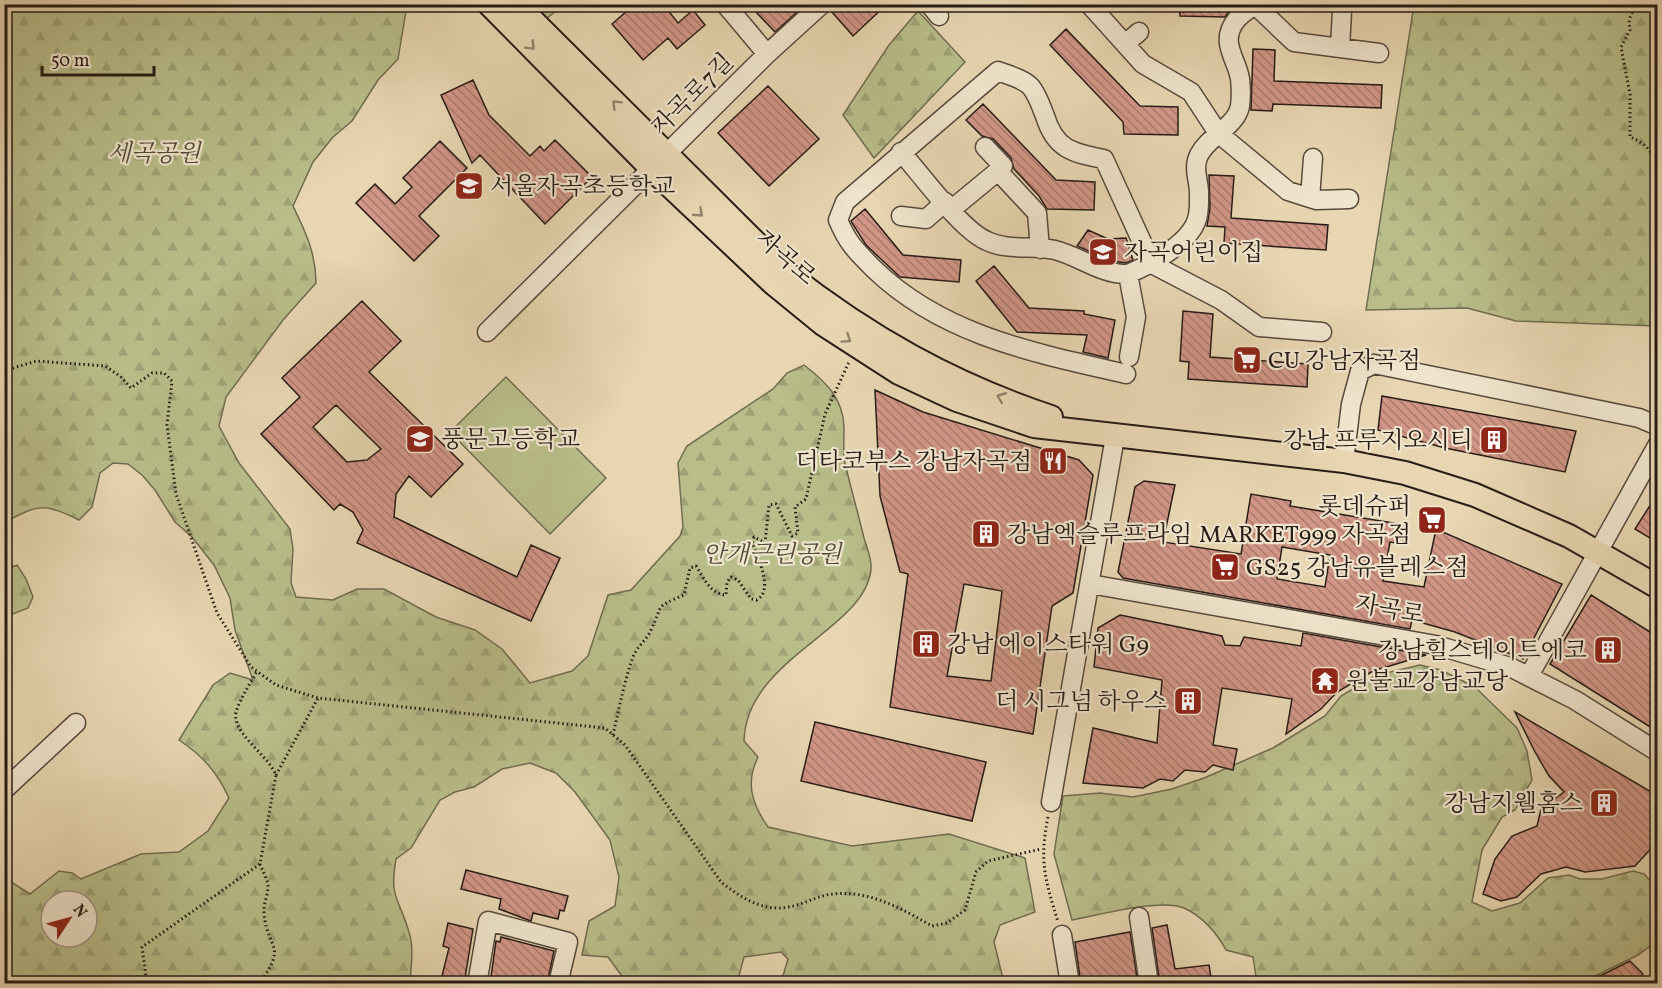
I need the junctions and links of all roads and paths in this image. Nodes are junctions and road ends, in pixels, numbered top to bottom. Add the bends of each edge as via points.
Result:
1 (489, 4) edge
2 (516, 4) edge
3 (724, 4) edge
4 (822, 4) edge
5 (1089, 4) edge
6 (1636, 4) edge
7 (1255, 5) edge
8 (1342, 11) dead end
9 (1139, 32) dead end
10 (1125, 44) junction
11 (1340, 48) junction
12 (1378, 53) dead end
13 (767, 54) junction
14 (1218, 133) junction
15 (985, 147) dead end
16 (902, 152) junction
17 (1313, 158) dead end
18 (658, 161) junction
19 (1658, 170) edge
20 (998, 171) junction
21 (1310, 198) junction
22 (1349, 199) dead end
23 (948, 206) junction
24 (901, 216) dead end
25 (1040, 249) junction
26 (1152, 264) junction
27 (1128, 274) junction
28 (487, 332) dead end
29 (1322, 332) dead end
30 (857, 346) junction
31 (4, 371) edge
32 (1658, 426) edge
33 (1115, 437) junction
34 (1658, 444) edge
35 (1344, 460) junction
36 (1597, 552) junction
37 (1090, 584) junction
38 (1658, 587) edge
39 (257, 671) junction
40 (1529, 676) junction
41 (318, 698) junction
42 (76, 723) dead end
43 (613, 735) junction
44 (1658, 752) edge
45 (276, 775) junction
46 (4, 790) edge
47 (1051, 802) joint
48 (1041, 849) junction
49 (260, 864) junction
50 (1139, 917) dead end
51 (1062, 935) joint
52 (147, 984) edge
53 (259, 984) edge
54 (477, 984) edge
55 (558, 984) edge
56 (1070, 984) edge
57 (1149, 984) edge

1 -> 18 main road, 자곡로
18 -> 2 main road, 자곡로
3 - 13 street, 자곡로7길
4 - 13 street, 자곡로7길
5 - 10 street
6 - 19 path via 1622,47 1630,94 1630,137 1644,142 1655,156
7 - 11 street via 1294,42
7 - 14 street via 1236,20 1230,35 1229,52 1240,78 1240,108 1232,122
8 - 11 street
9 - 10 street
10 - 14 street via 1143,64 1191,92
11 - 12 street
13 - 18 street, 자곡로7길
14 - 21 street via 1288,191
14 - 26 street via 1199,155 1199,208 1191,233
15 - 20 street via 1004,166
16 - 23 street
16 - 26 street via 998,71 1029,85 1060,145 1080,155 1104,159
16 - 27 street via 844,202 838,220 847,243 897,291 952,325 1017,348 1127,366 1136,317
17 - 21 street
18 - 28 street, 자곡로7길
18 -> 30 main road, 자곡로 via 774,285
33 -> 18 main road, 자곡로 via 979,388 881,341 785,272
20 - 23 street
20 - 25 street via 1037,213
21 - 22 street
23 - 24 street via 926,219
23 - 25 street via 986,241
25 - 27 street via 1055,250
26 - 27 street
26 - 29 street via 1221,300 1259,327
30 - 33 main road, 자곡로 via 899,373 957,400 1035,426
30 - 43 path via 825,414 806,499 795,507 798,533 792,536 776,504 769,505 765,543 754,537 752,543 766,589 763,597 751,599 738,580 731,577 726,595 719,594 696,566 690,568 684,595 657,610 651,632 633,657
31 - 39 path via 36,361 73,362 105,366 131,388 152,373 164,374 172,381 167,425 176,494 217,613
32 - 35 street via 1639,418 1374,364 1360,371 1351,404
33 - 35 main road, 자곡로
33 - 37 street
34 - 36 street
35 - 36 main road, 자곡로 via 1405,473 1475,495
36 - 38 main road, 자곡로
36 - 40 street
37 - 40 street, 자곡로 via 1436,645
37 - 47 street
39 - 41 path via 276,685
39 - 45 path via 236,711 235,724 260,750
40 - 44 street, 자곡로
41 - 43 path via 605,728
41 - 45 path
42 - 46 street
43 - 48 path via 625,745 721,882 738,896 761,906 787,908 832,894 861,896 889,902 933,926 965,910 976,872 988,861
45 - 49 path
47 - 48 path
48 - 51 path via 1044,876
49 - 52 path via 142,947
49 - 53 path via 268,885 264,917 275,952 272,966
50 - 57 street
51 - 56 street
54 - 55 street via 488,921 568,942

